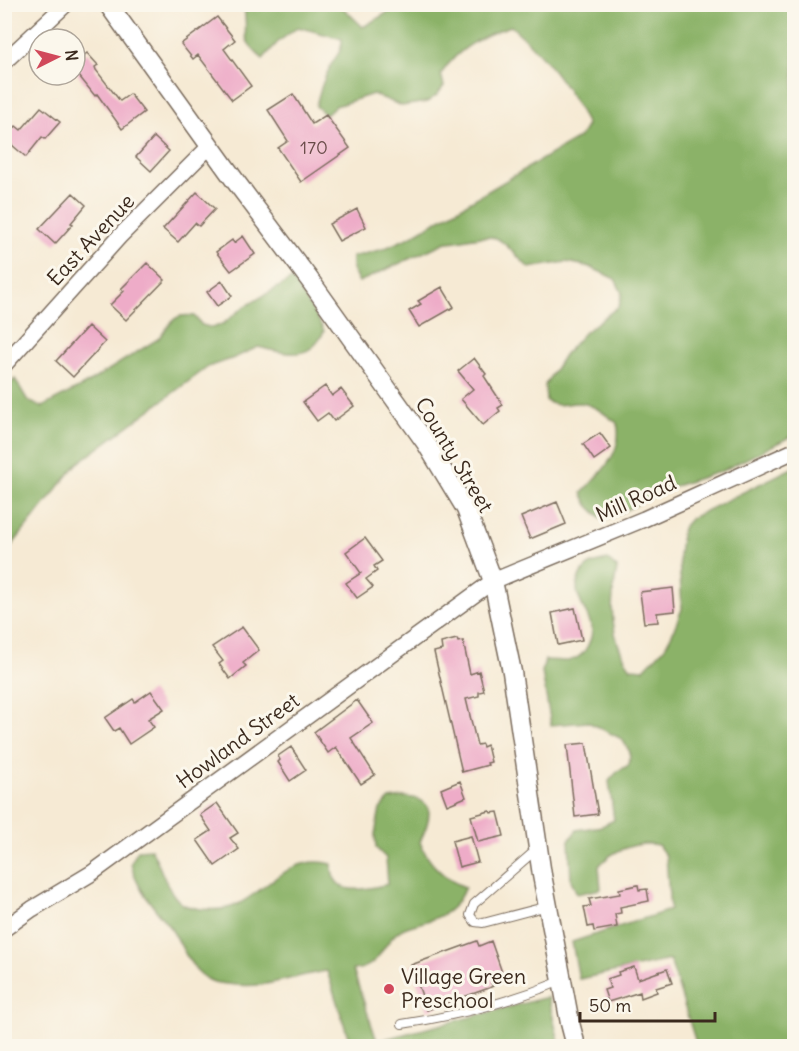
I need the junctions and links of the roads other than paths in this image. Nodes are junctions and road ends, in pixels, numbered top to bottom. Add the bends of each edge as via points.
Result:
1 (66, 4) edge
2 (108, 4) edge
3 (4, 62) edge
4 (210, 146) junction
5 (4, 365) edge
6 (795, 451) edge
7 (493, 581) junction
8 (539, 848) junction
9 (548, 906) junction
10 (4, 929) edge
11 (562, 980) junction
12 (402, 1024) dead end
13 (576, 1047) edge

1 - 3 street
2 - 4 street, County Street
4 - 5 street, East Avenue via 120,237
4 - 7 street, County Street via 426,443 466,509
6 - 7 street, Mill Road
7 - 8 street, County Street via 512,672
7 - 10 street, Howland Street via 92,873
8 - 9 street, County Street
8 - 9 lane via 474,904 470,915 475,922 483,923
9 - 11 street, County Street
11 - 12 lane via 526,996
11 - 13 street, County Street

